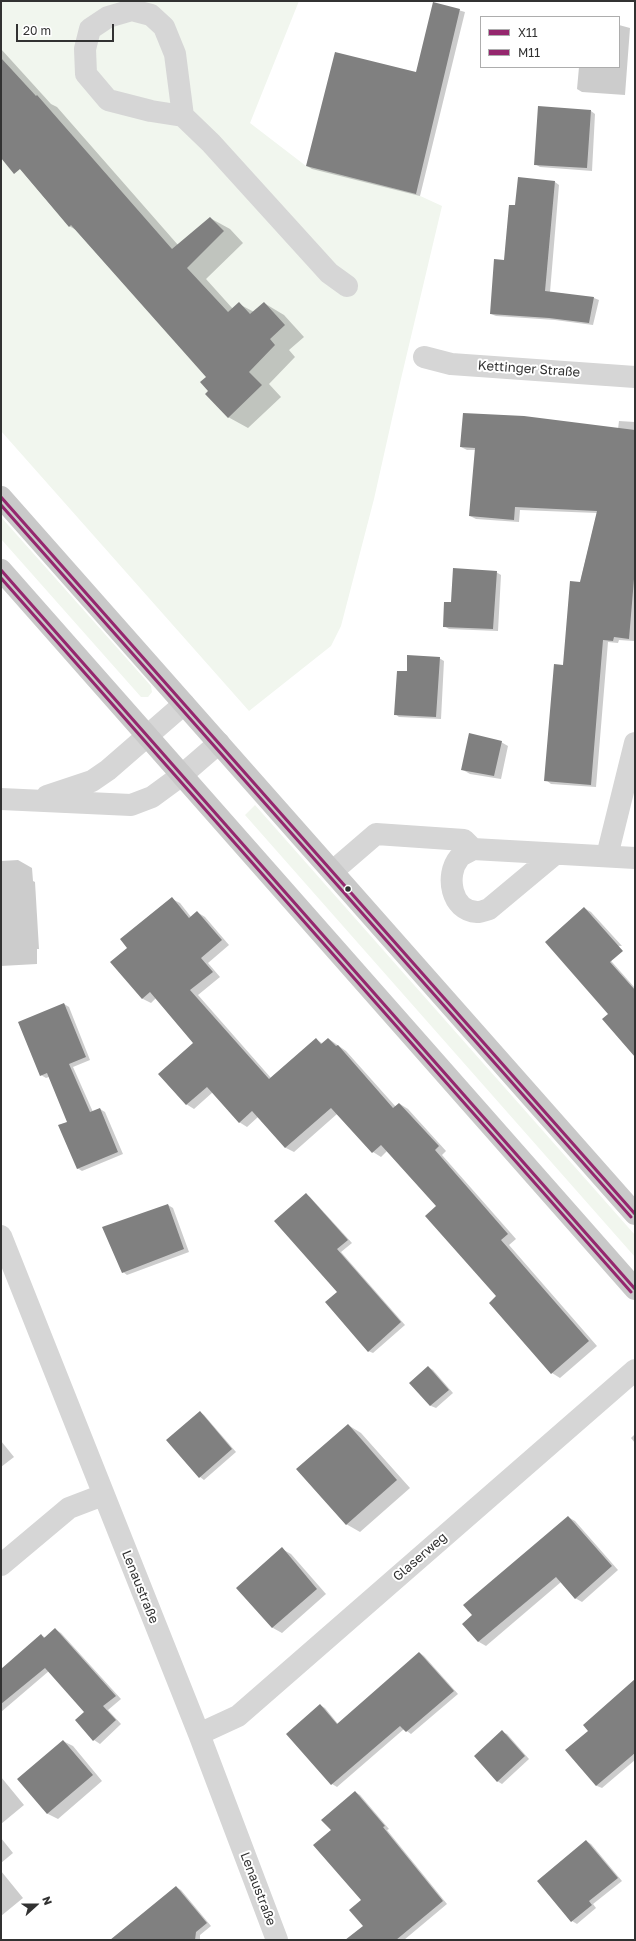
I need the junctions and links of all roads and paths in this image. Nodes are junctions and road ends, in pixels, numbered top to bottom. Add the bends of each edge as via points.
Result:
1 (183, 116) junction
2 (347, 286) dead end
3 (424, 357) dead end
4 (635, 377) edge
5 (1, 497) edge
6 (1, 570) edge
7 (184, 704) junction
8 (147, 736) junction
9 (219, 743) junction
10 (635, 743) edge
11 (182, 775) junction
12 (1, 799) edge
13 (34, 801) junction
14 (473, 849) junction
15 (555, 854) junction
16 (607, 856) junction
17 (635, 858) edge
18 (333, 871) junction
19 (635, 1214) edge
20 (1, 1236) edge
21 (635, 1289) edge
22 (635, 1370) edge
23 (103, 1495) junction
24 (1, 1565) edge
25 (199, 1734) junction
26 (277, 1940) edge

1 - 1 street via 175,54 164,27 151,15 132,10 108,16 90,29 85,49 86,74 108,100
1 - 2 street via 212,143 329,273
3 - 4 street, Kettinger Straße via 451,364
5 - 7 main road
6 - 8 main road
7 - 8 street
7 - 9 main road
8 - 11 main road
8 - 13 street via 92,781
9 - 11 street
9 - 18 main road
10 - 16 street
11 - 13 street via 148,800 131,805
11 - 21 main road
12 - 13 street
14 - 15 street
14 - 15 street via 460,857 450,881 455,897 465,908 477,912 490,908
14 - 18 street via 464,840 376,834
15 - 16 street
16 - 17 street
18 - 19 main road
20 - 23 street, Lenaustraße
22 - 25 street, Glaserweg via 238,1716
23 - 24 street via 69,1508
23 - 25 street, Lenaustraße
25 - 26 street, Lenaustraße

